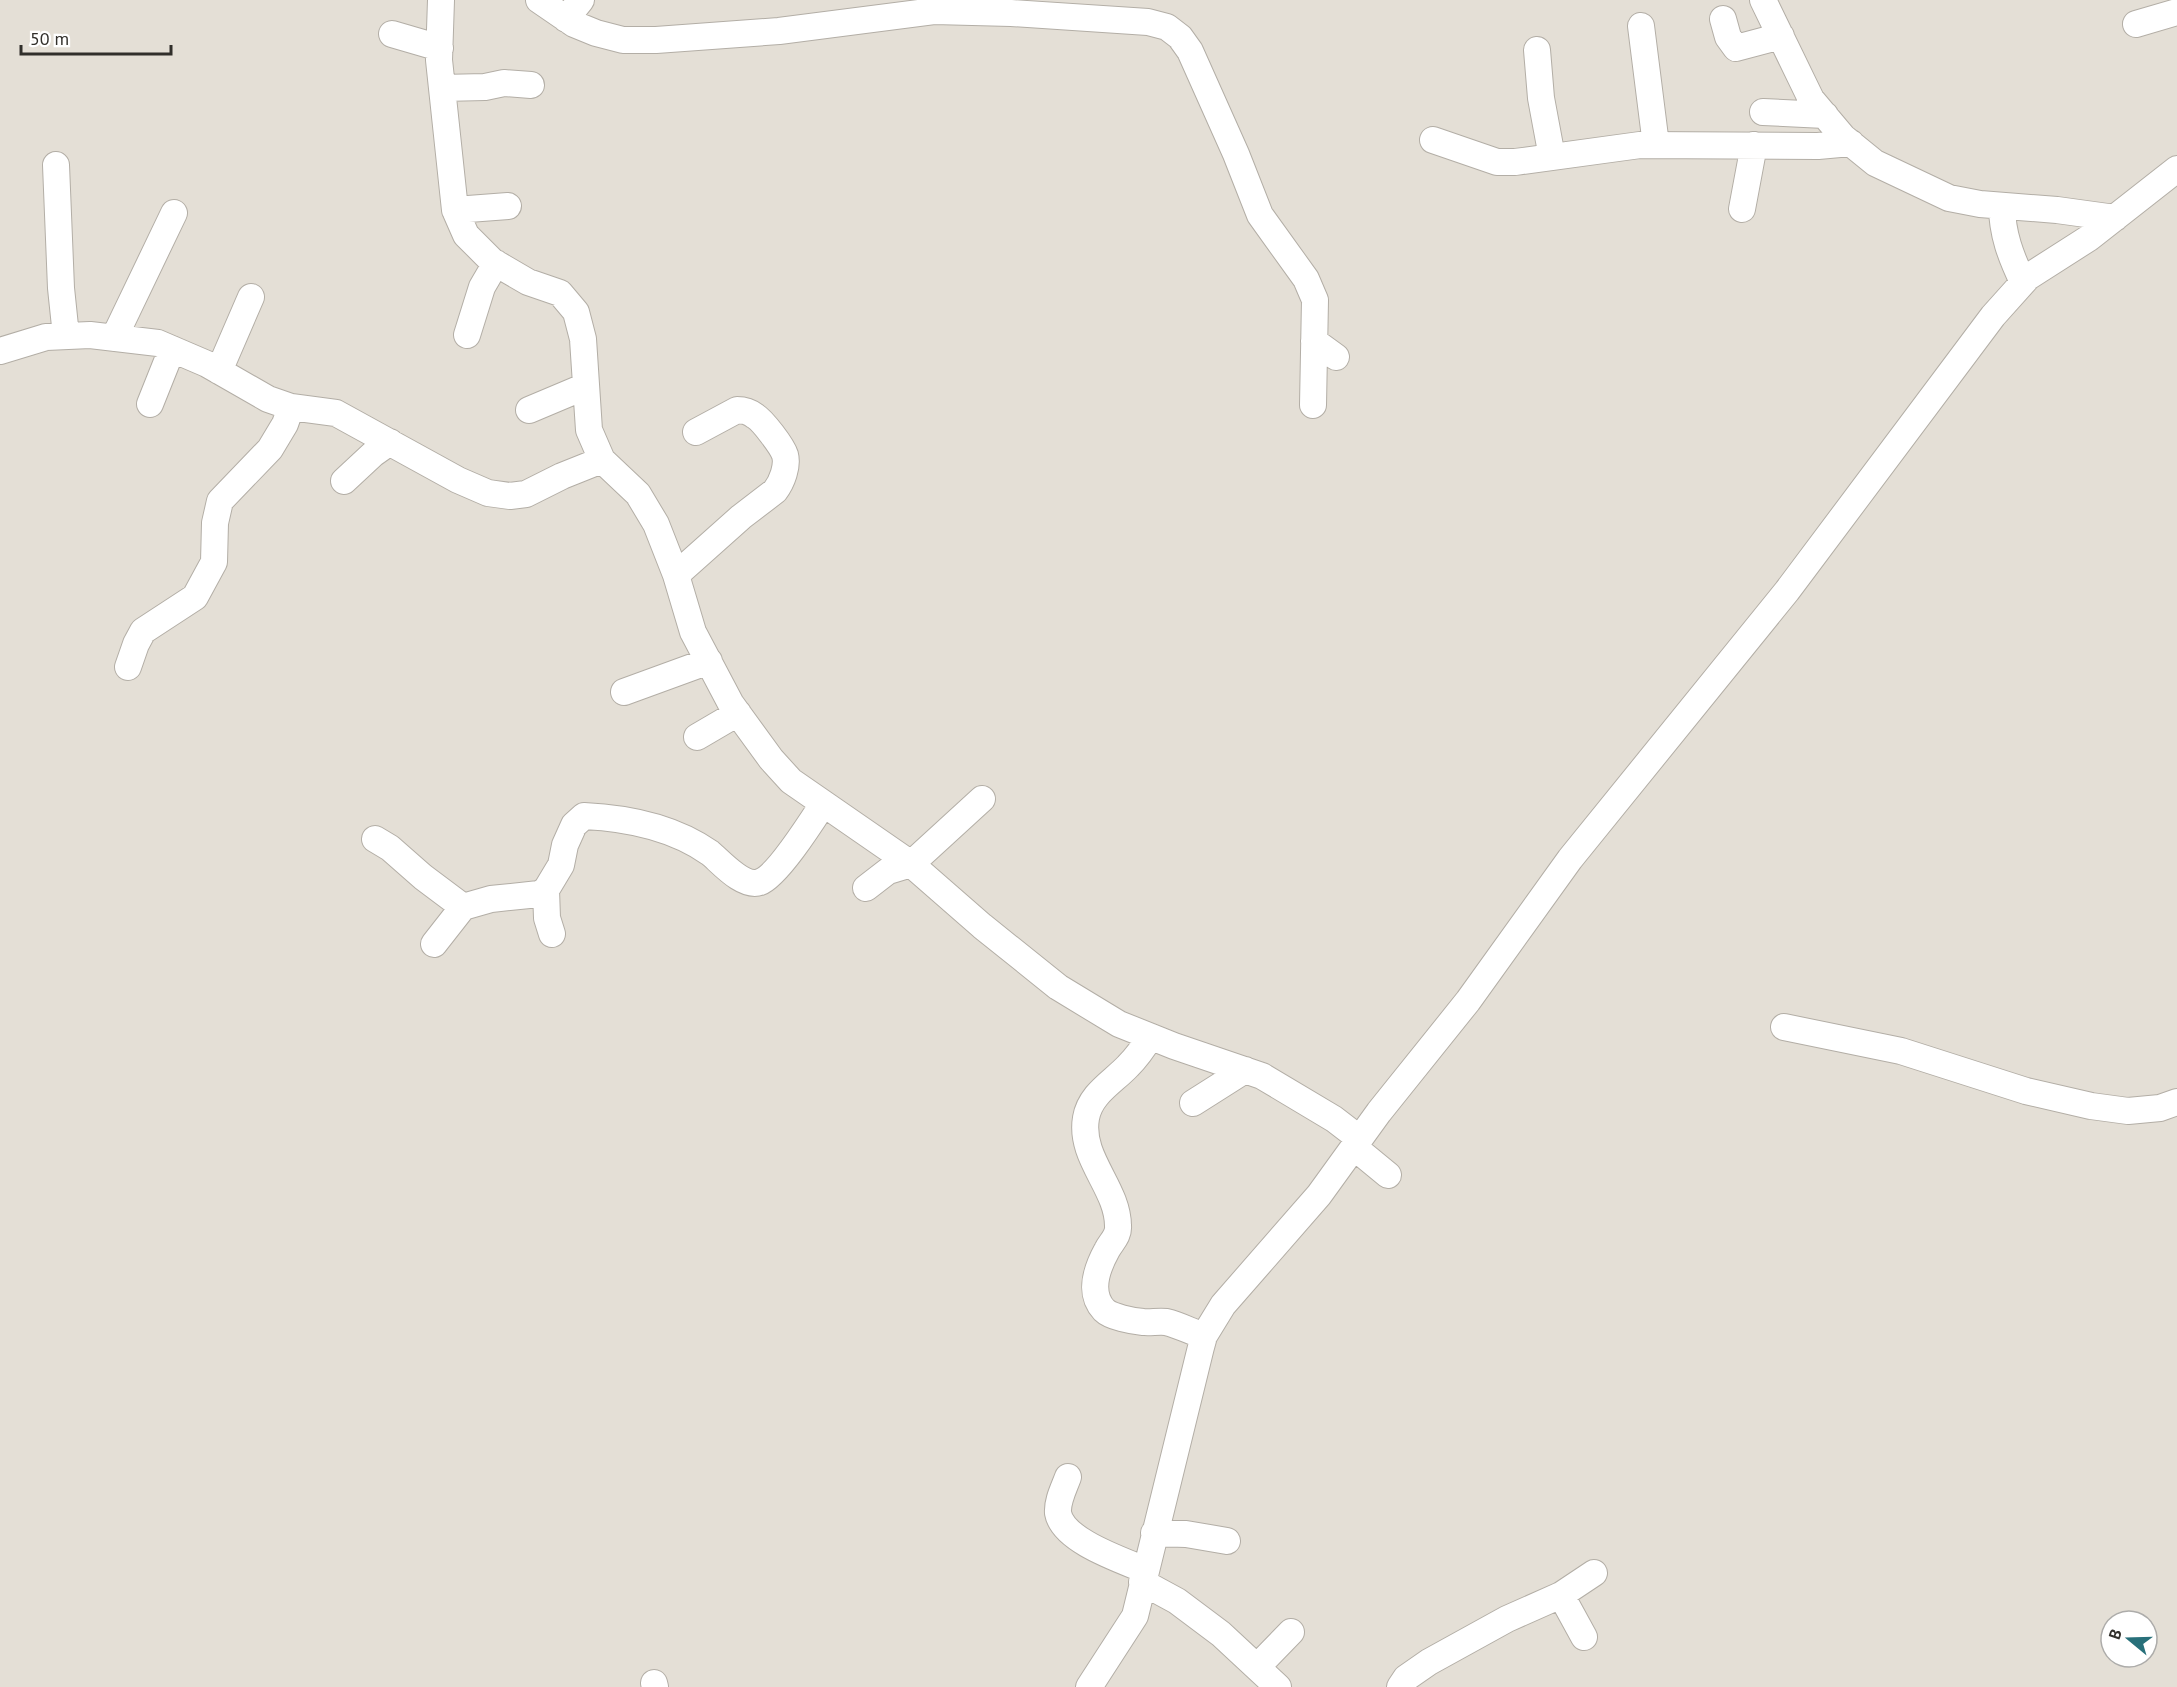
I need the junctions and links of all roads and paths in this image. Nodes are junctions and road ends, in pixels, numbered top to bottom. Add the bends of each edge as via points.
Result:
1 (441, 0) edge
2 (539, 0) edge
3 (1763, 0) edge
4 (574, 9) edge
5 (2177, 12) edge
6 (1722, 19) dead end
7 (2136, 24) dead end
8 (1641, 26) dead end
9 (392, 34) dead end
10 (1781, 36) junction
11 (440, 48) junction
12 (1537, 50) dead end
13 (531, 86) dead end
14 (442, 88) junction
15 (1763, 112) dead end
16 (1825, 115) junction
17 (1433, 140) dead end
18 (1851, 143) junction
19 (1656, 145) junction
20 (1754, 145) junction
21 (1552, 157) junction
22 (56, 165) dead end
23 (2177, 169) edge
24 (508, 206) dead end
25 (2002, 206) junction
26 (1742, 209) dead end
27 (455, 210) junction
28 (174, 213) dead end
29 (2115, 218) junction
30 (496, 263) junction
31 (2023, 282) junction
32 (250, 297) dead end
33 (467, 335) dead end
34 (66, 336) junction
35 (114, 338) junction
36 (1314, 341) junction
37 (172, 349) junction
38 (0, 351) edge
39 (1336, 357) dead end
40 (219, 371) junction
41 (586, 386) junction
42 (150, 404) dead end
43 (1313, 405) dead end
44 (291, 407) junction
45 (529, 410) dead end
46 (696, 432) dead end
47 (390, 442) junction
48 (602, 460) junction
49 (344, 481) dead end
50 (676, 575) junction
51 (709, 661) junction
52 (128, 667) dead end
53 (624, 692) dead end
54 (738, 713) junction
55 (697, 737) dead end
56 (982, 799) dead end
57 (823, 804) junction
58 (375, 840) dead end
59 (911, 864) junction
60 (866, 888) dead end
61 (546, 890) junction
62 (463, 907) junction
63 (552, 934) dead end
64 (434, 944) dead end
65 (1784, 1027) dead end
66 (1150, 1037) junction
67 (1245, 1070) junction
68 (1193, 1102) dead end
69 (2177, 1102) edge
70 (1357, 1143) junction
71 (1388, 1175) dead end
72 (1203, 1342) junction
73 (1068, 1477) dead end
74 (1154, 1533) junction
75 (1227, 1541) dead end
76 (1594, 1573) dead end
77 (1144, 1576) junction
78 (1561, 1595) junction
79 (1291, 1632) dead end
80 (1584, 1637) dead end
81 (1257, 1667) junction
82 (1089, 1687) edge
83 (1278, 1687) edge
84 (1400, 1687) edge

1 - 11 street
2 - 4 street
3 - 10 street
4 - 36 street via 574,24 623,40 779,31 934,11 1107,18 1167,27 1190,51 1260,216 1306,279 1315,300
5 - 7 street
6 - 10 street via 1736,48
8 - 19 street
9 - 11 street
10 - 16 street via 1811,99
11 - 14 street
12 - 21 street
13 - 14 street via 504,83
14 - 27 street
15 - 16 street
16 - 18 street
17 - 21 street via 1497,162
18 - 20 street
18 - 25 street via 1875,163 1949,198
19 - 20 street
19 - 21 street
20 - 26 street
22 - 34 street
23 - 29 street
24 - 27 street
25 - 29 street
25 - 31 street via 2002,228
27 - 30 street via 466,235
28 - 35 street
29 - 31 street
30 - 33 street via 482,286
30 - 41 street via 528,282 560,293 576,312 584,339
31 - 70 street via 1993,316 1787,591 1570,859 1468,1001
32 - 40 street
34 - 35 street
34 - 38 street via 46,336
35 - 37 street via 158,343
36 - 39 street
36 - 43 street
37 - 40 street
37 - 42 street
40 - 44 street via 268,399
41 - 45 street
41 - 48 street via 589,430
44 - 47 street via 336,413
44 - 52 street via 270,449 220,501 214,562 195,597 143,631
46 - 50 street via 737,410 750,413 762,422 784,454 785,468 775,492
47 - 48 street via 458,480 488,493 510,496 526,494
47 - 49 street
48 - 50 street via 638,494 656,524
50 - 51 street via 693,632
51 - 53 street
51 - 54 street
54 - 55 street
54 - 57 street via 791,781
56 - 59 street
57 - 59 street
57 - 61 street via 776,869 760,882 738,877 686,838 649,824 584,816 574,825 561,866
58 - 62 street
59 - 60 street via 888,871
59 - 66 street via 1058,987 1119,1024
61 - 62 street
61 - 63 street
62 - 64 street
65 - 69 street via 1901,1051 2026,1091 2091,1106 2128,1111
66 - 67 street
66 - 72 street via 1139,1055 1093,1101 1086,1118 1086,1138 1118,1212 1119,1232 1095,1277 1095,1298 1105,1311 1119,1317 1165,1322
67 - 68 street
67 - 70 street via 1334,1119
70 - 71 street
70 - 72 street via 1319,1195 1223,1305
72 - 74 street
73 - 77 street via 1058,1504 1066,1529
74 - 75 street
74 - 77 street
76 - 78 street
77 - 81 street via 1221,1634
77 - 82 street via 1135,1616
78 - 80 street
78 - 84 street via 1507,1619 1429,1662
79 - 81 street
81 - 83 street

